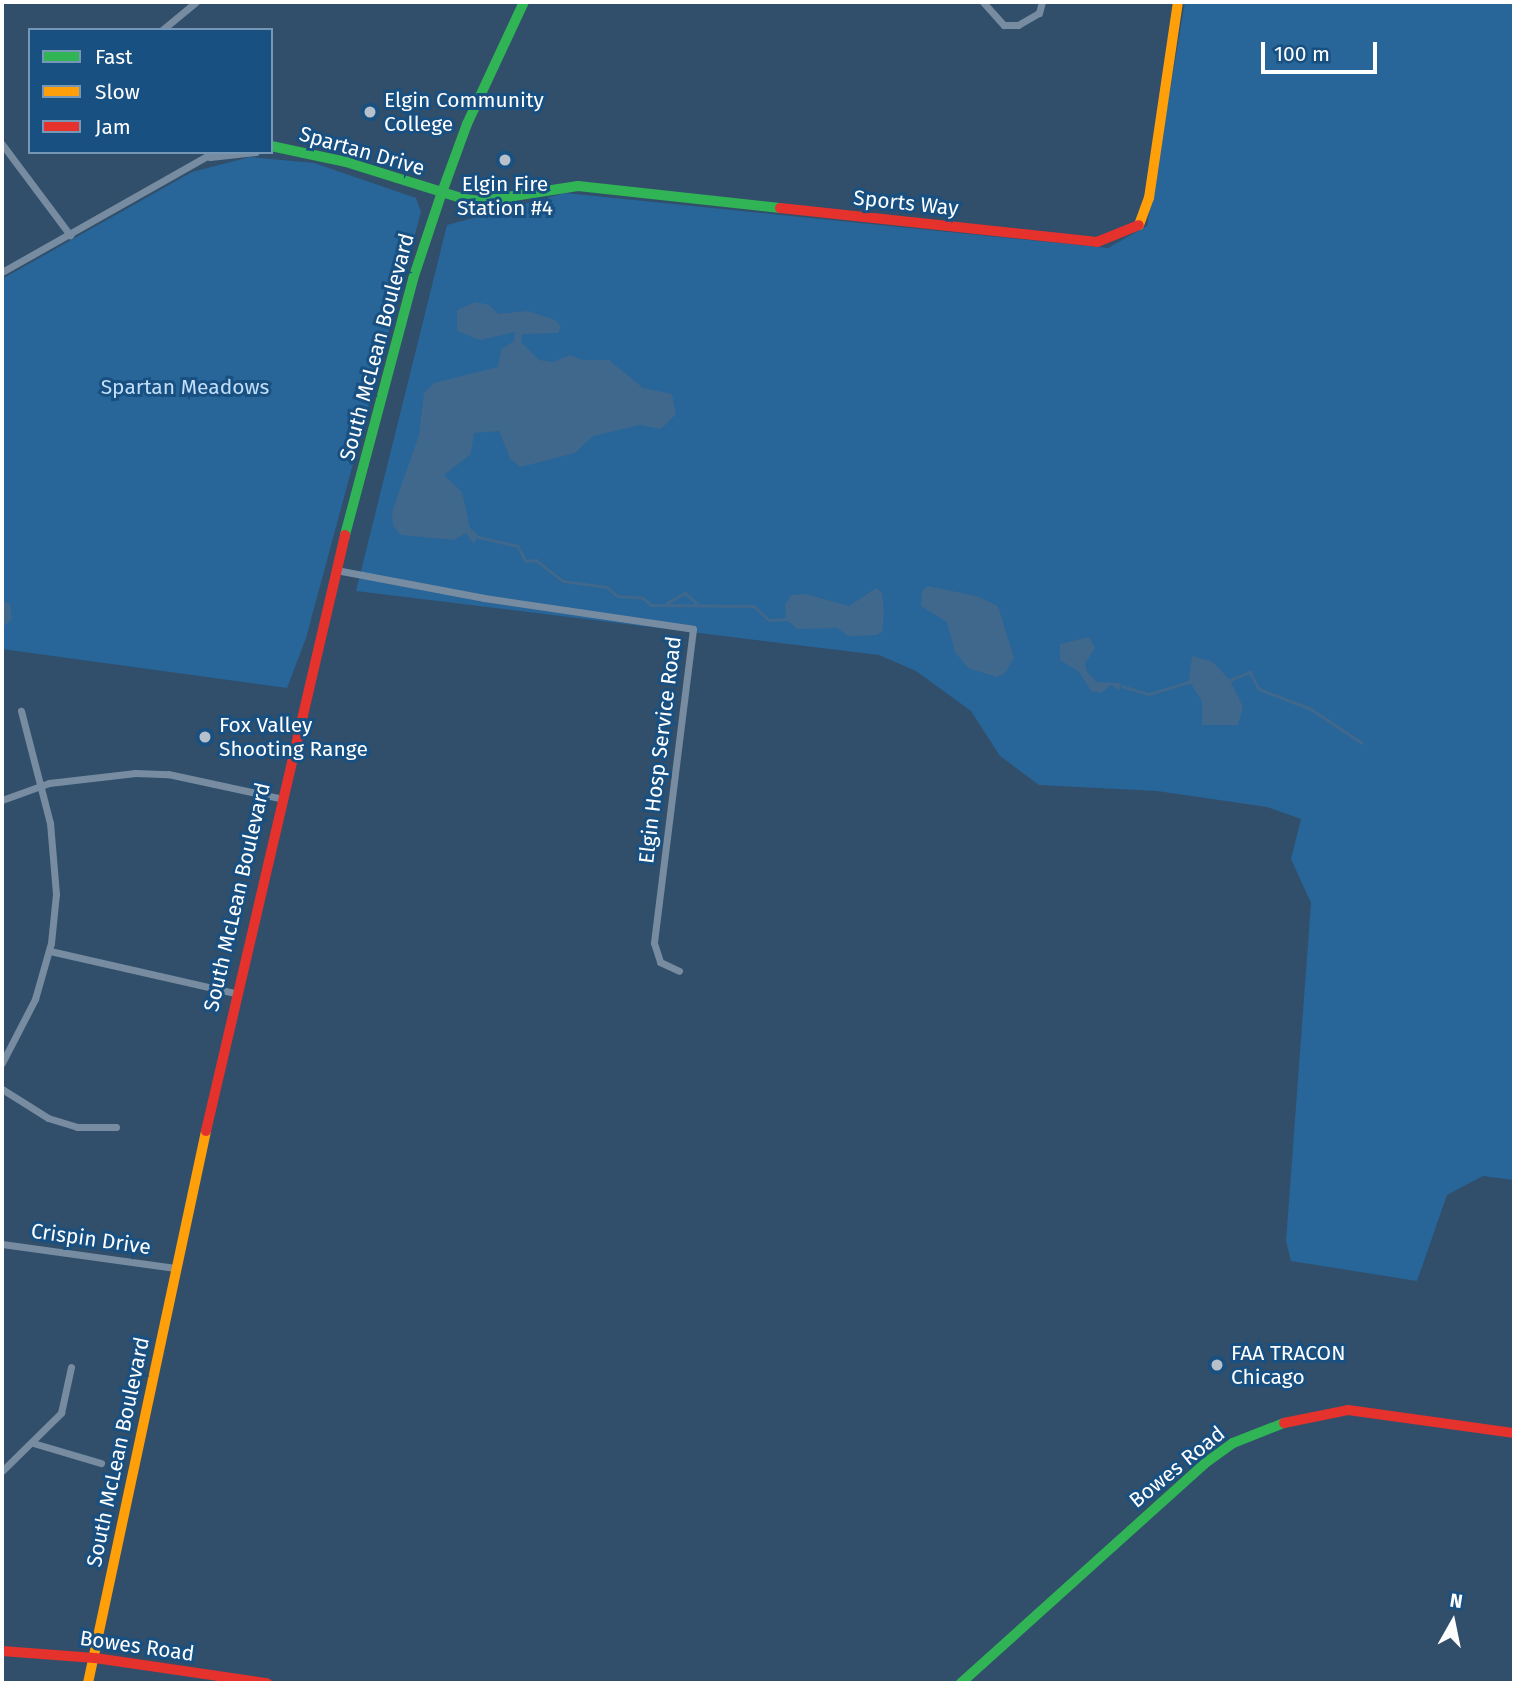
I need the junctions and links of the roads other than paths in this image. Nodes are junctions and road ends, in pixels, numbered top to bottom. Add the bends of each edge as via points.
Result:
1 (196, 2) edge
2 (524, 2) edge
3 (983, 2) edge
4 (1042, 2) edge
5 (1178, 2) edge
6 (164, 28) edge
7 (2, 144) edge
8 (273, 146) edge
9 (193, 154) edge
10 (212, 155) edge
11 (197, 162) junction
12 (441, 195) junction
13 (69, 235) junction
14 (2, 272) edge
15 (336, 570) junction
16 (20, 711) dead end
17 (41, 786) junction
18 (279, 798) junction
19 (2, 800) edge
20 (50, 951) junction
21 (679, 971) dead end
22 (235, 993) junction
23 (2, 1063) edge
24 (2, 1089) edge
25 (116, 1127) dead end
26 (2, 1244) edge
27 (175, 1268) junction
28 (71, 1367) dead end
29 (1514, 1433) edge
30 (33, 1443) junction
31 (101, 1463) dead end
32 (2, 1471) edge
33 (2, 1651) edge
34 (95, 1658) junction
35 (88, 1683) edge
36 (267, 1683) edge
37 (961, 1683) edge

1 - 6 street
2 - 12 main road, South McLean Boulevard via 467,124
3 - 4 street via 995,18 1011,25 1027,23 1039,13
5 - 12 main road, Sports Way via 1149,198 1139,226 1116,238 1078,241 578,186 482,201
7 - 13 street
8 - 12 main road, Spartan Drive via 346,162
9 - 11 street
10 - 11 street
11 - 13 street
12 - 15 main road, South McLean Boulevard via 413,279
13 - 14 street
15 - 18 main road, South McLean Boulevard
15 - 21 street, Elgin Hosp Service Road via 693,629 654,943 660,962
16 - 17 street
17 - 18 street via 105,776 168,774
17 - 19 street
17 - 20 street via 56,868
18 - 22 main road, South McLean Boulevard
20 - 22 street
20 - 23 street via 25,1025
22 - 27 main road, South McLean Boulevard
24 - 25 street via 21,1105 56,1121
26 - 27 street, Crispin Drive
27 - 34 main road, South McLean Boulevard
28 - 30 street via 61,1413
29 - 37 main road, Bowes Road via 1348,1410 1272,1425 1233,1444 1187,1479
30 - 31 street
30 - 32 street
33 - 34 main road, Bowes Road
34 - 35 main road, South McLean Boulevard
34 - 36 main road, Bowes Road

